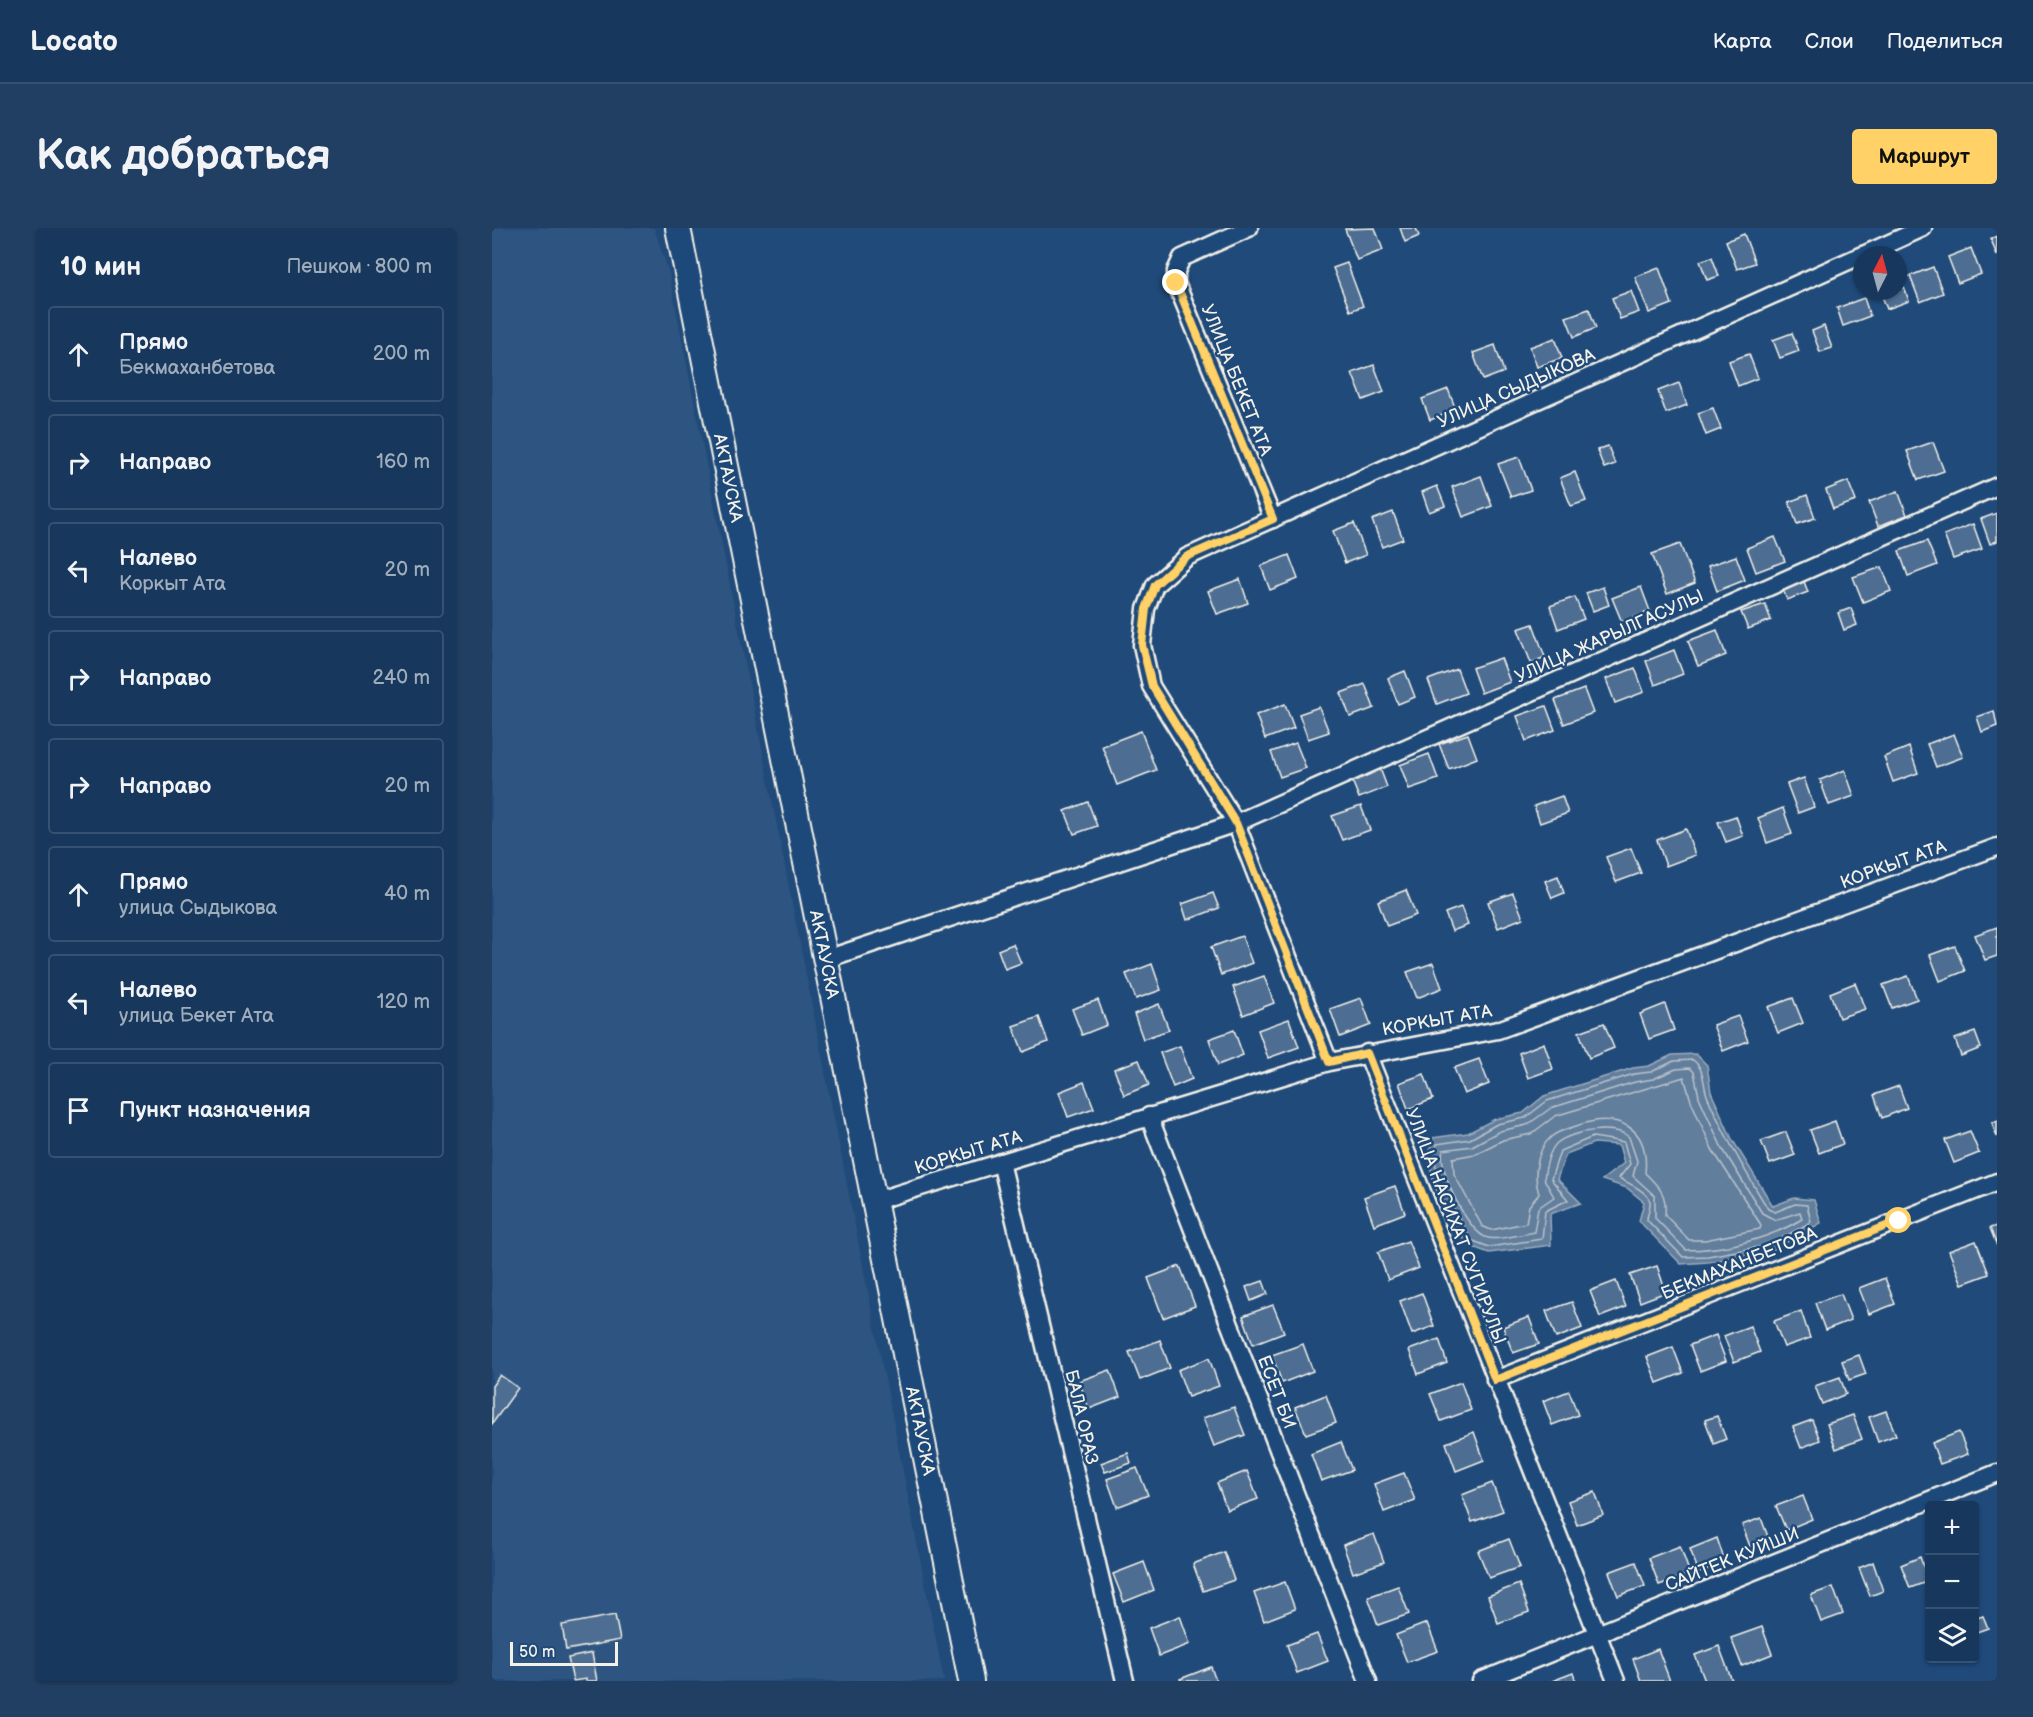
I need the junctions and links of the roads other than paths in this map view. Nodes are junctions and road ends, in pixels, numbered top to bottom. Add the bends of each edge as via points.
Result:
1 (678, 228) edge
2 (1249, 228) edge
3 (1923, 228) edge
4 (1882, 246) edge
5 (1853, 259) edge
6 (1997, 486) edge
7 (1273, 519) junction
8 (1236, 823) junction
9 (1997, 847) edge
10 (826, 959) junction
11 (1367, 1053) junction
12 (1329, 1062) junction
13 (1149, 1116) junction
14 (1002, 1162) junction
15 (1997, 1182) edge
16 (875, 1201) junction
17 (1495, 1380) junction
18 (1997, 1473) edge
19 (1598, 1634) junction
20 (971, 1681) edge
21 (1125, 1681) edge
22 (1368, 1681) edge
23 (1481, 1681) edge
24 (1616, 1681) edge

1 - 10 main road, АКТАУСКА
2 - 7 street, УЛИЦА БЕКЕТ АТА via 1182,258 1176,283
3 - 4 street, УЛИЦА СЫДЫКОВА
5 - 7 street, УЛИЦА СЫДЫКОВА
6 - 8 street, УЛИЦА ЖАРЫЛГАСУЛЫ
7 - 8 street, УЛИЦА СЫДЫКОВА via 1186,557 1155,585 1146,609 1142,645 1152,686
8 - 10 street, УЛИЦА ЖАРЫЛГАСУЛЫ
8 - 12 street, УЛИЦА СЫДЫКОВА
9 - 11 street, КОРКЫТ АТА via 1497,1030
10 - 16 main road, АКТАУСКА
11 - 12 street, КОРКЫТ АТА
11 - 17 street, УЛИЦА НАСИХАТ СУГИРУЛЫ
12 - 13 street, КОРКЫТ АТА
13 - 14 street, КОРКЫТ АТА
13 - 22 street, ЕСЕТ БИ
14 - 16 street, КОРКЫТ АТА
14 - 21 street, БАЛА ОРАЗ
15 - 17 street, БЕКМАХАНБЕТОВА
16 - 20 main road, АКТАУСКА
17 - 19 street, УЛИЦА НАСИХАТ СУГИРУЛЫ
18 - 19 street, САЙТЕК КУЙШИ
19 - 23 street, САЙТЕК КУЙШИ
19 - 24 street, УЛИЦА НАСИХАТ СУГИРУЛЫ

